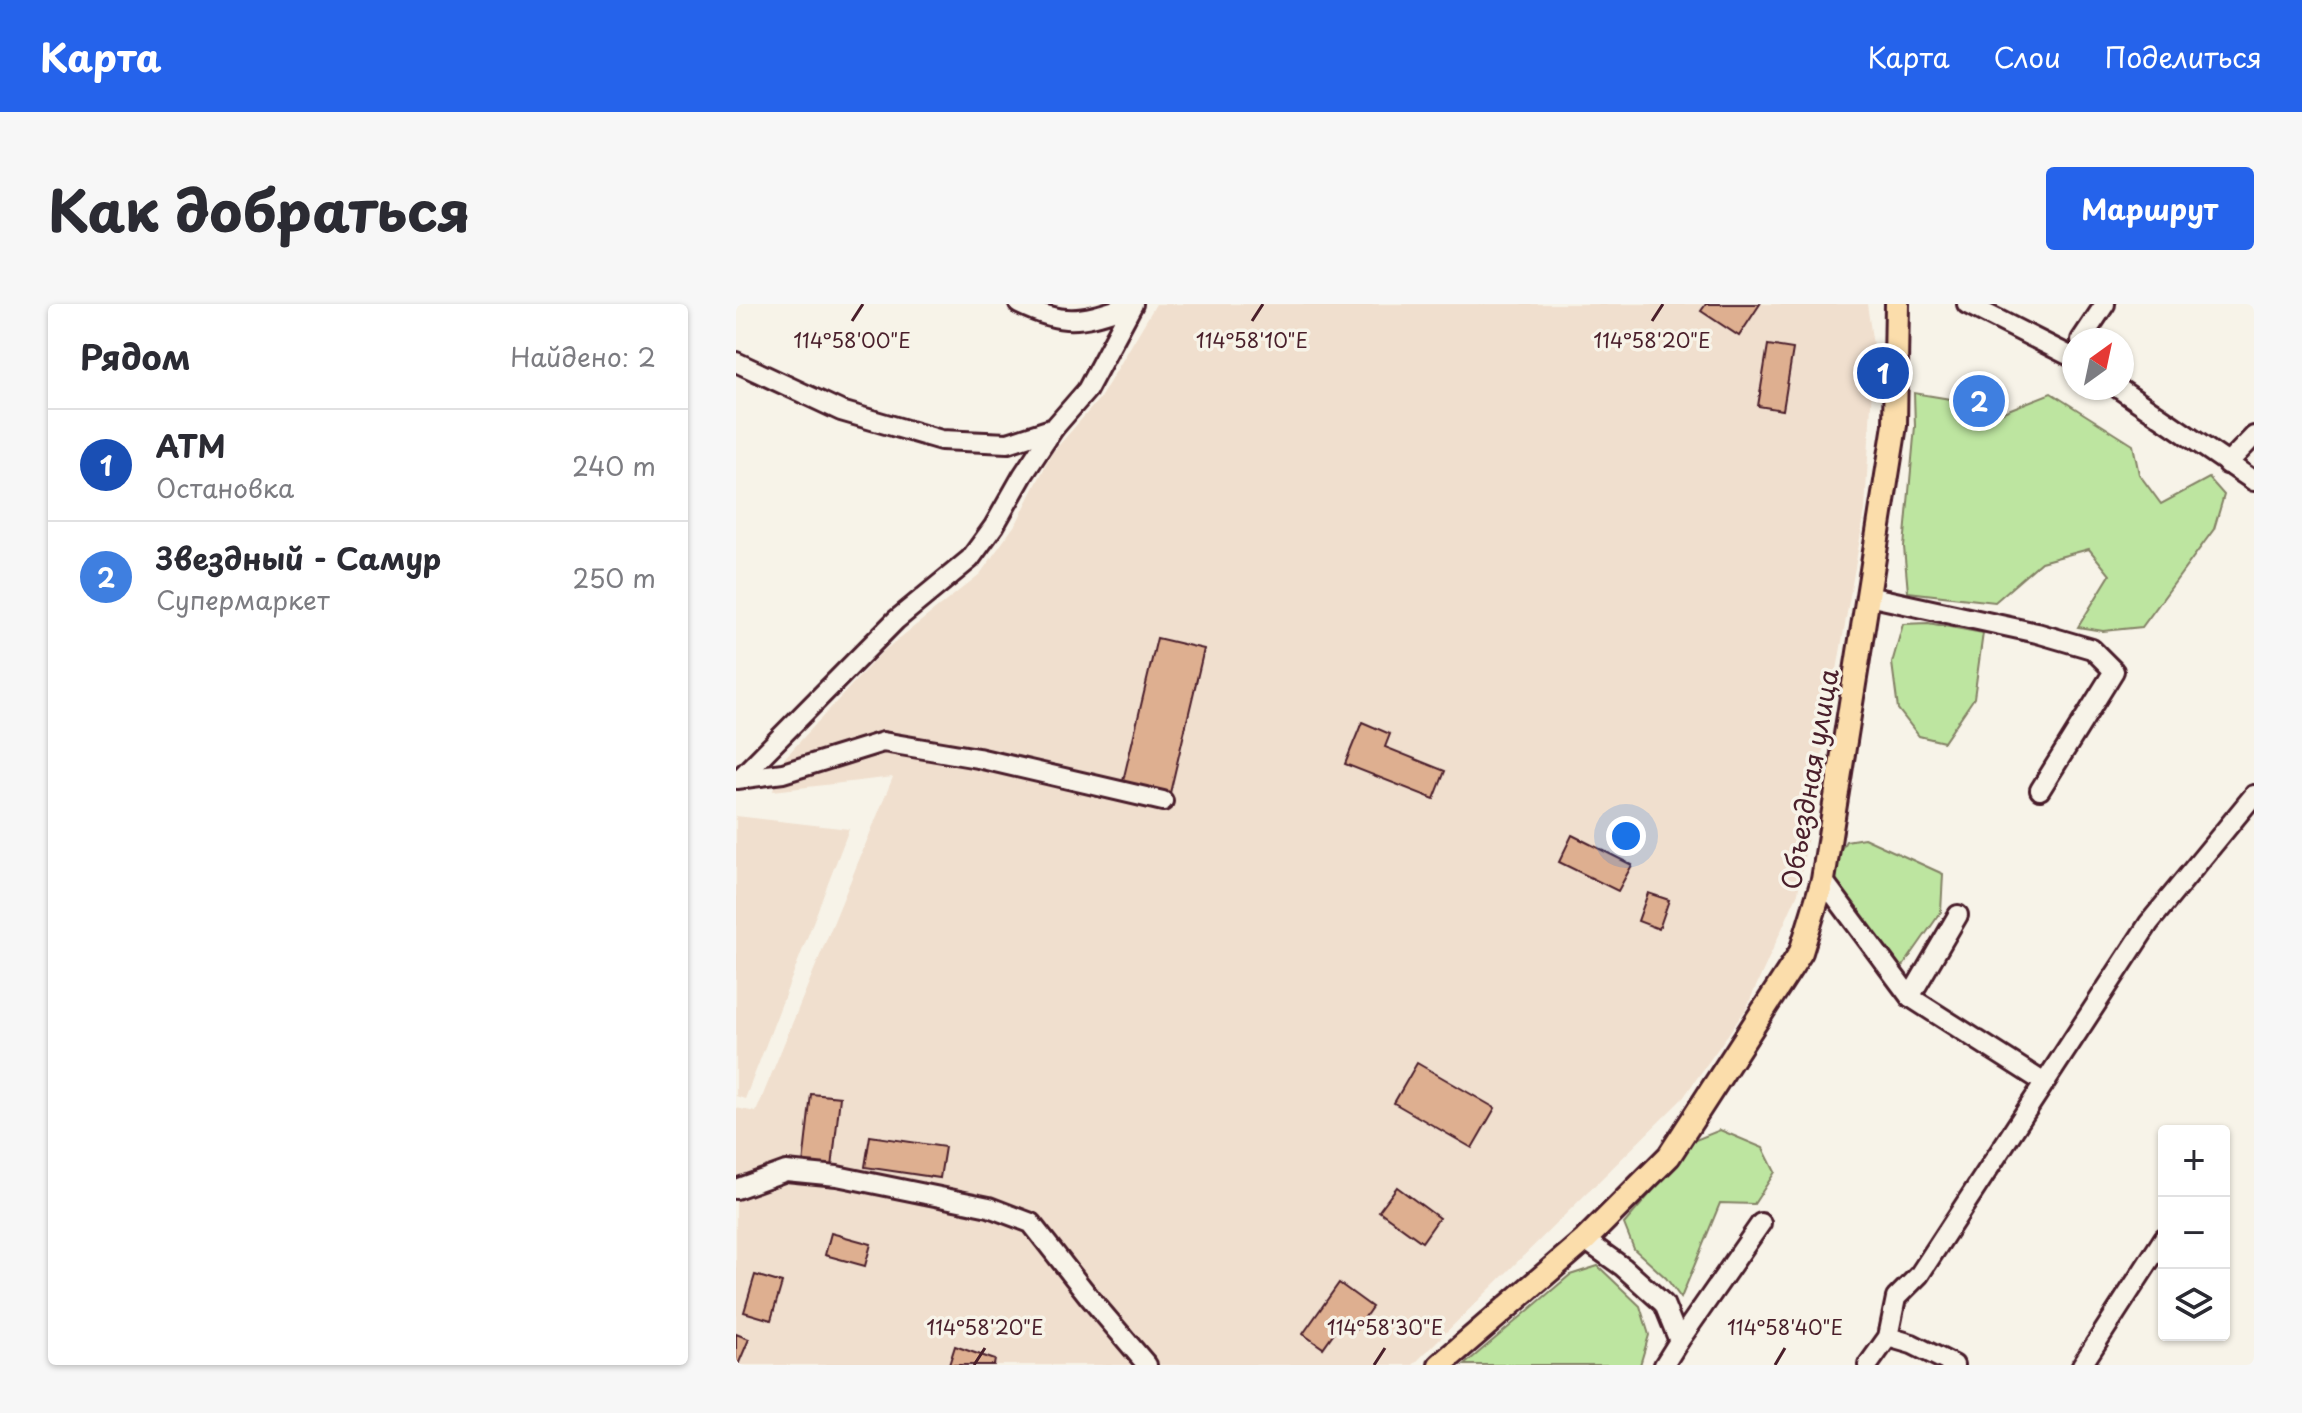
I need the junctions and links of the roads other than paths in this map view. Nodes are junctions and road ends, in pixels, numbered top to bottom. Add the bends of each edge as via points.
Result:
1 (1019, 304) edge
2 (1132, 304) edge
3 (1897, 304) edge
4 (1967, 304) edge
5 (2105, 304) edge
6 (2090, 328) edge
7 (2062, 345) edge
8 (736, 362) edge
9 (2134, 399) edge
10 (1054, 428) junction
11 (2254, 436) edge
12 (2227, 464) junction
13 (2254, 481) edge
14 (1868, 596) junction
15 (738, 778) edge
16 (2040, 790) dead end
17 (2254, 795) edge
18 (1163, 801) dead end
19 (1823, 880) junction
20 (1958, 915) dead end
21 (1910, 997) junction
22 (2043, 1082) junction
23 (736, 1189) edge
24 (1761, 1223) dead end
25 (1585, 1240) junction
26 (2158, 1247) edge
27 (1888, 1337) junction
28 (1679, 1341) junction
29 (1142, 1363) edge
30 (1440, 1365) edge
31 (1664, 1365) edge
32 (1868, 1365) edge
33 (1954, 1365) edge
34 (2082, 1365) edge

1 - 2 street via 1044,316 1081,321
2 - 10 street via 1087,390
3 - 14 main road, Объездная улица via 1895,425
4 - 7 street
5 - 6 street
8 - 10 street via 841,411 941,440 1008,443
9 - 12 street
10 - 15 street via 970,559 896,620
11 - 12 street
12 - 13 street
14 - 16 street via 2092,649 2114,671
14 - 19 main road, Объездная улица
15 - 18 street via 783,773 883,742
17 - 22 street via 2149,923
19 - 21 street
19 - 25 main road, Объездная улица via 1801,952 1669,1156
20 - 21 street
21 - 22 street
22 - 27 street via 1919,1275 1896,1298
23 - 29 street via 786,1171 837,1176 989,1207 1031,1223
24 - 28 street
25 - 28 street via 1664,1304
25 - 30 main road, Объездная улица
26 - 34 street
27 - 32 street
27 - 33 street
28 - 31 street

